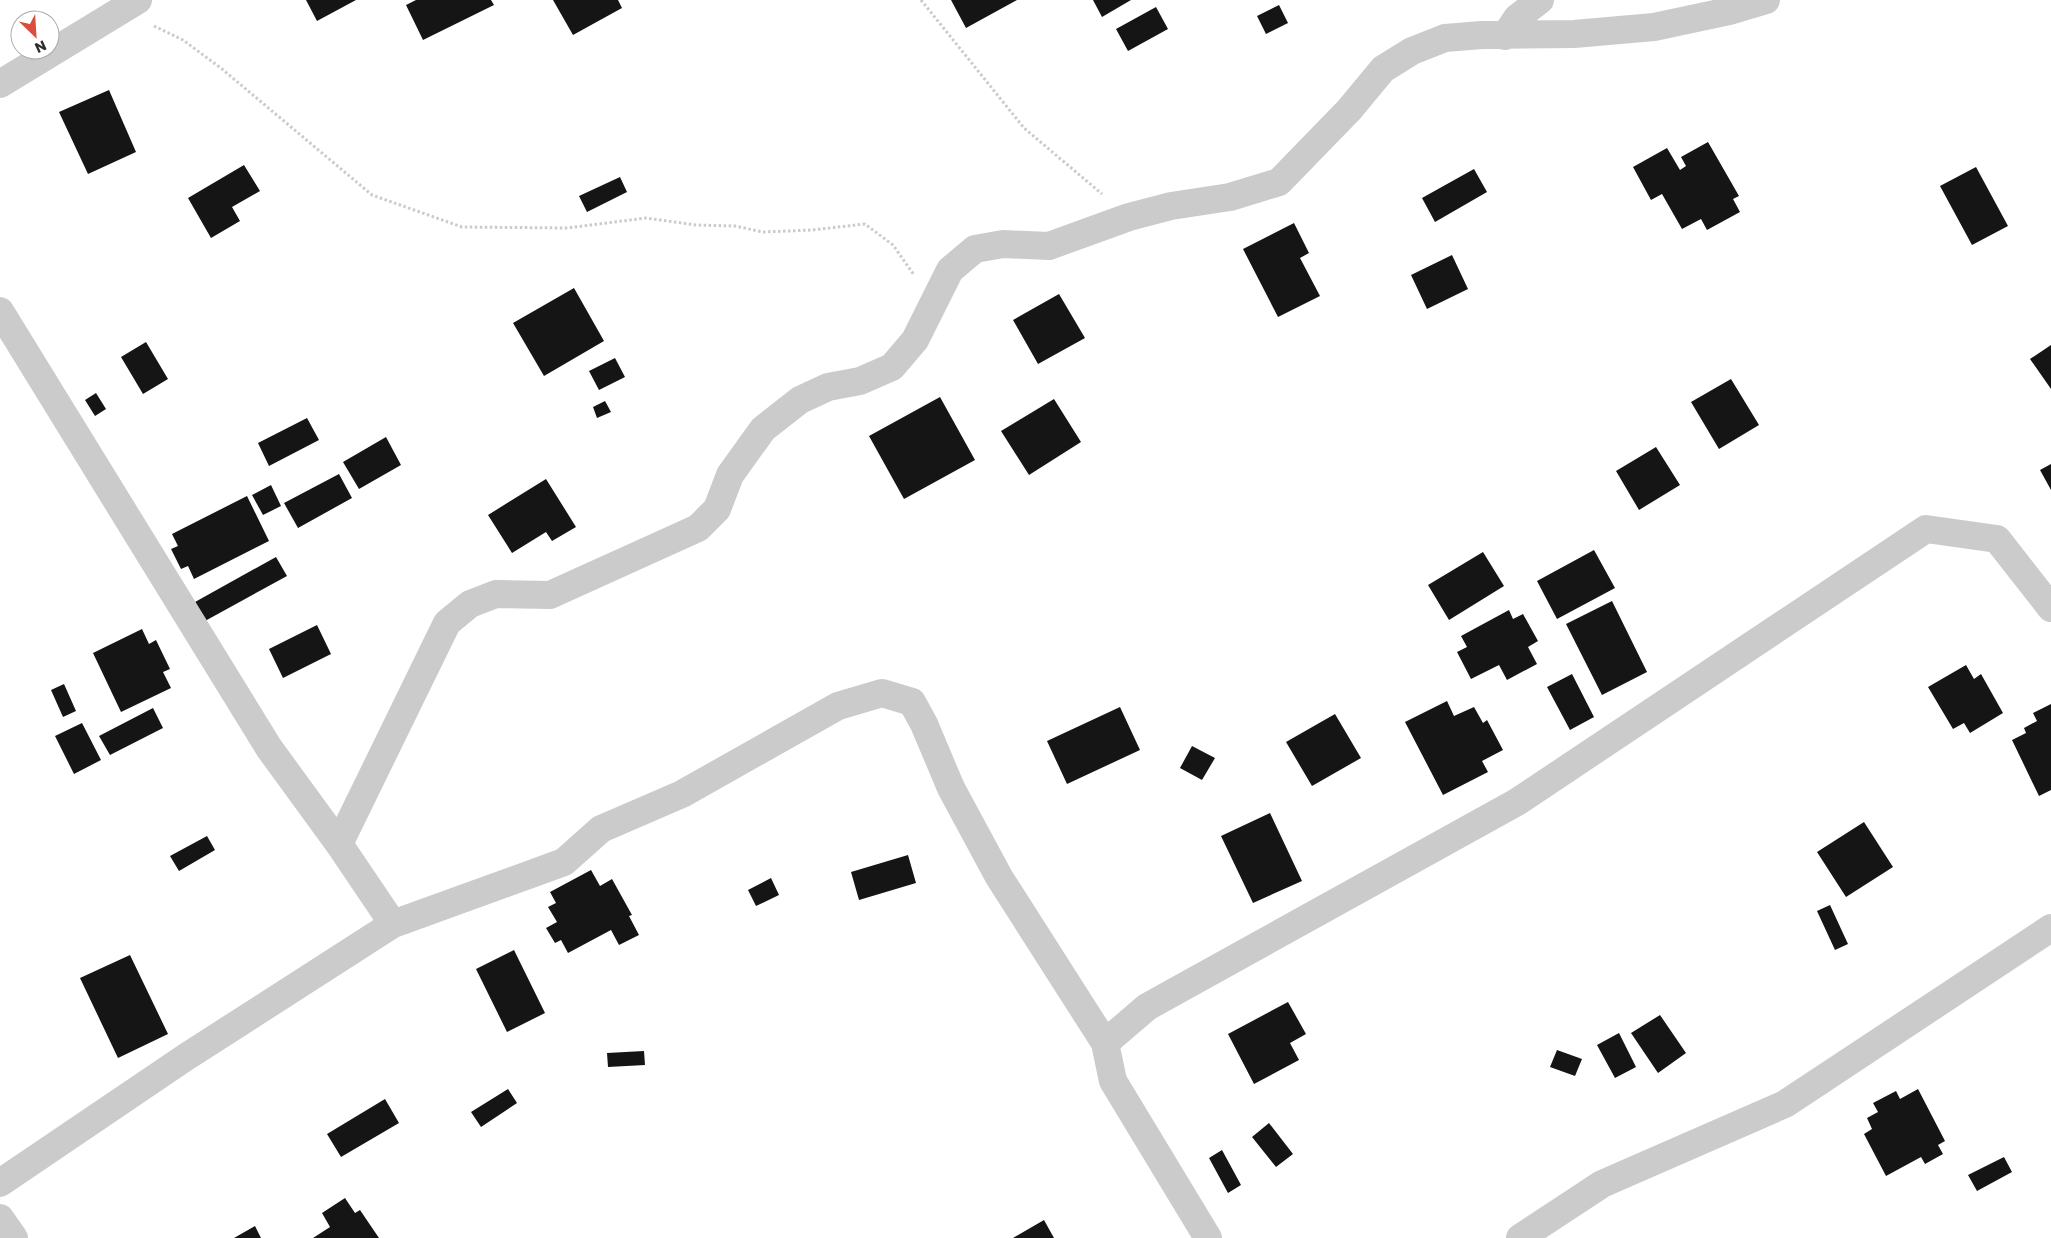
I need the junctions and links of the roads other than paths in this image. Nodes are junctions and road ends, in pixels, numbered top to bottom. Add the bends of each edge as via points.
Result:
1 (1540, 0) edge
2 (1766, 0) edge
3 (131, 5) edge
4 (1513, 18) edge
5 (0, 84) edge
6 (0, 311) edge
7 (2049, 602) edge
8 (339, 844) junction
9 (393, 924) junction
10 (2051, 928) edge
11 (1106, 1043) junction
12 (0, 1183) edge
13 (0, 1218) edge
14 (1204, 1237) edge
15 (14, 1238) edge
16 (1520, 1238) edge

1 - 4 street
2 - 4 street via 1654,27 1574,34
3 - 5 street
4 - 8 street via 1482,35 1446,38 1412,51 1383,69 1349,110 1278,182 1230,198 1171,206 1129,217 1049,246 1003,244 975,249 950,270 915,340 892,367 860,381 828,387 800,400 763,429 730,476 717,510 698,528 550,595 496,594 470,604 447,623
6 - 8 street via 269,748
7 - 11 street via 1998,540 1926,529 1517,802 1147,1008
8 - 9 street
9 - 11 street via 564,862 600,829 682,794 838,706 882,693 912,702 951,788 999,878
9 - 12 street via 251,1014
10 - 16 street via 1785,1104 1602,1184
11 - 14 street via 1113,1081
13 - 15 street

